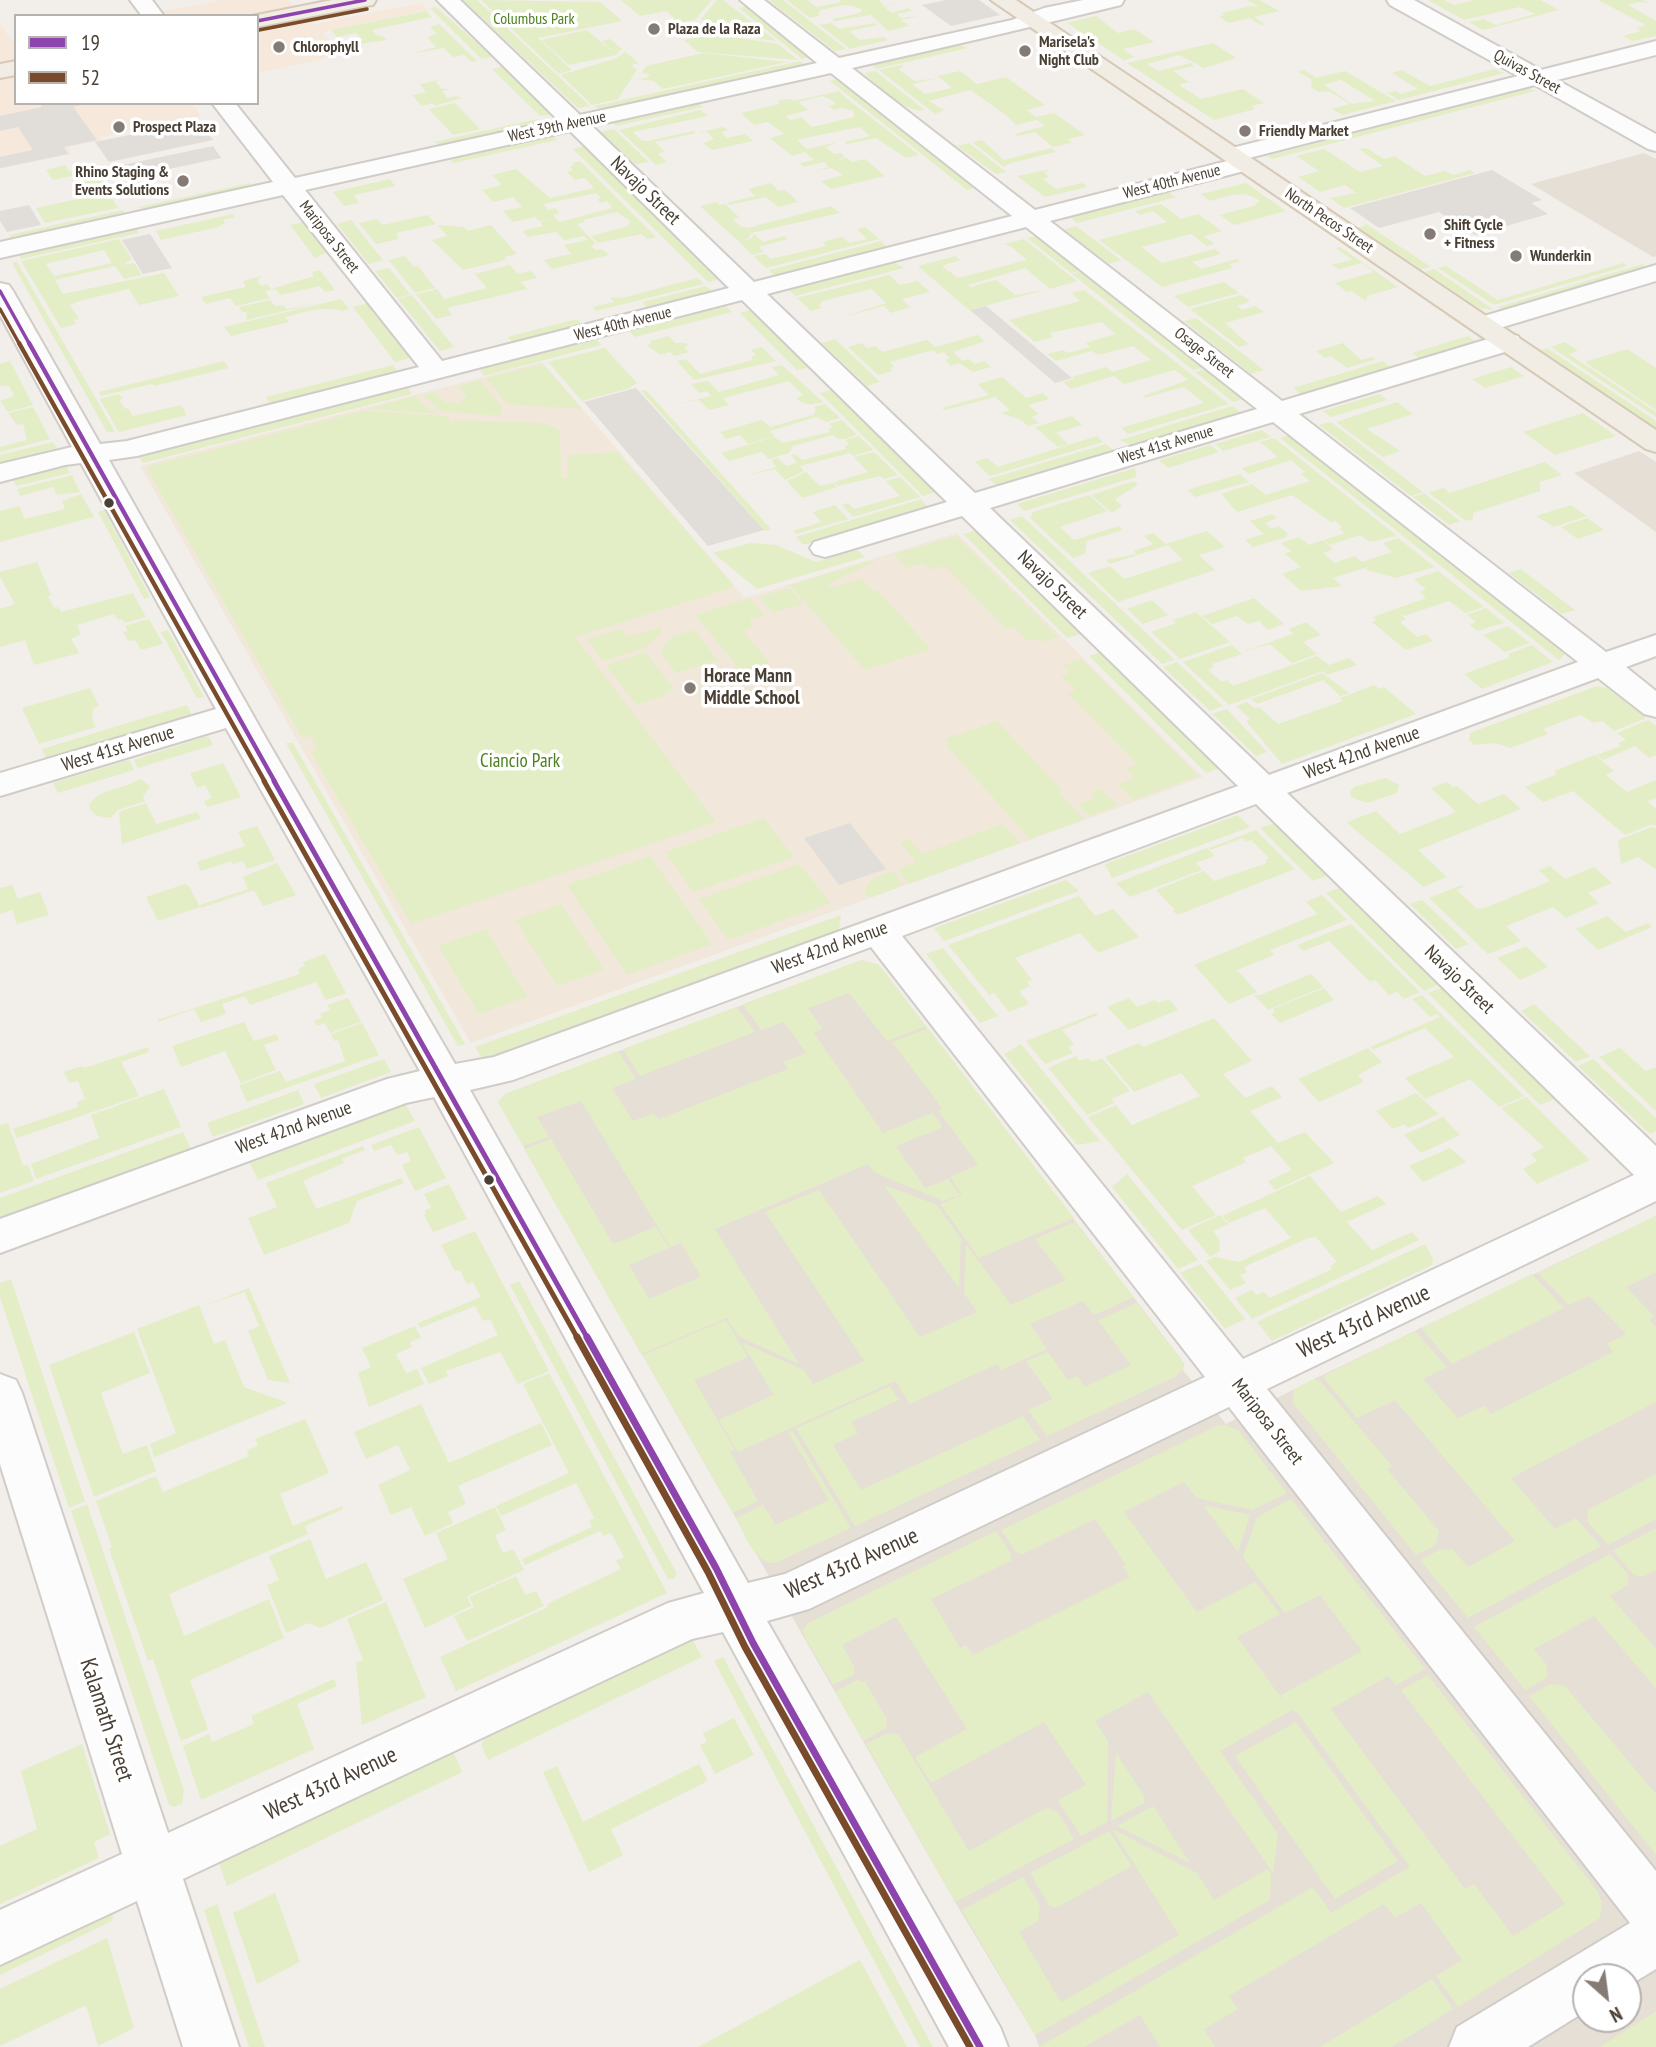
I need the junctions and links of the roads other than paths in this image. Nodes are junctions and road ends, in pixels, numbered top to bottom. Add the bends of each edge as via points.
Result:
1 (365, 0) edge
2 (448, 0) edge
3 (751, 0) edge
4 (1002, 0) edge
5 (1113, 0) edge
6 (1398, 0) edge
7 (1032, 20) junction
8 (259, 21) edge
9 (1656, 48) edge
10 (836, 65) junction
11 (1537, 78) junction
12 (225, 105) edge
13 (575, 123) junction
14 (1656, 144) edge
15 (1238, 160) junction
16 (289, 186) junction
17 (1033, 218) junction
18 (0, 250) edge
19 (1656, 274) edge
20 (0, 291) edge
21 (748, 292) junction
22 (1483, 325) junction
23 (1507, 342) junction
24 (436, 371) junction
25 (1277, 411) junction
26 (1656, 443) edge
27 (91, 454) junction
28 (0, 473) edge
29 (969, 505) junction
30 (825, 548) dead end
31 (1656, 645) edge
32 (1602, 665) junction
33 (1656, 707) edge
34 (235, 713) junction
35 (0, 785) edge
36 (1262, 790) junction
37 (878, 931) junction
38 (445, 1082) junction
39 (1656, 1171) edge
40 (1656, 1183) edge
41 (0, 1236) edge
42 (1236, 1383) junction
43 (0, 1393) edge
44 (736, 1608) junction
45 (153, 1867) junction
46 (1656, 1913) edge
47 (1656, 1937) edge
48 (0, 1938) edge
49 (1614, 1963) edge
50 (1572, 1989) edge
51 (211, 2047) edge
52 (980, 2047) edge
53 (1477, 2047) edge

1 - 8 main road
2 - 13 street, Navajo Street
3 - 10 street, Osage Street
4 - 7 main road, North Pecos Street
5 - 7 street, West 39th Avenue
6 - 11 street, Quivas Street
7 - 10 street, West 39th Avenue
7 - 15 main road, North Pecos Street
9 - 11 street, West 40th Avenue
10 - 13 street, West 39th Avenue
10 - 17 street, Osage Street
11 - 14 street, Quivas Street
11 - 15 street, West 40th Avenue
12 - 16 street, Mariposa Street
13 - 16 street, West 39th Avenue
13 - 21 street, Navajo Street
15 - 17 street, West 40th Avenue
15 - 22 main road, North Pecos Street
16 - 18 street, West 39th Avenue
16 - 24 street, Mariposa Street
17 - 21 street, West 40th Avenue
17 - 25 street, Osage Street
19 - 22 street
20 - 27 street
21 - 24 street, West 40th Avenue
21 - 29 street, Navajo Street
22 - 23 main road, North Pecos Street
23 - 25 street, West 41st Avenue
23 - 26 main road, North Pecos Street
24 - 27 street, West 40th Avenue via 127,450
25 - 29 street, West 41st Avenue
25 - 32 street, Osage Street
27 - 28 street, West 40th Avenue via 64,456
27 - 34 street
29 - 30 street, West 41st Avenue
29 - 36 street, Navajo Street
31 - 32 street, West 42nd Avenue
32 - 33 street, Osage Street
32 - 36 street, West 42nd Avenue
34 - 35 street, West 41st Avenue
34 - 38 street
36 - 37 street, West 42nd Avenue
36 - 39 street, Navajo Street
37 - 38 street, West 42nd Avenue via 499,1070
37 - 42 street, Mariposa Street
38 - 41 street, West 42nd Avenue via 401,1089
38 - 44 street
40 - 42 street, West 43rd Avenue
42 - 44 street, West 43rd Avenue via 792,1594
42 - 46 street, Mariposa Street
43 - 45 street, Kalamath Street
44 - 45 street, West 43rd Avenue via 685,1619
44 - 52 street
45 - 48 street, West 43rd Avenue
45 - 51 street, Kalamath Street
47 - 49 street
50 - 53 street

